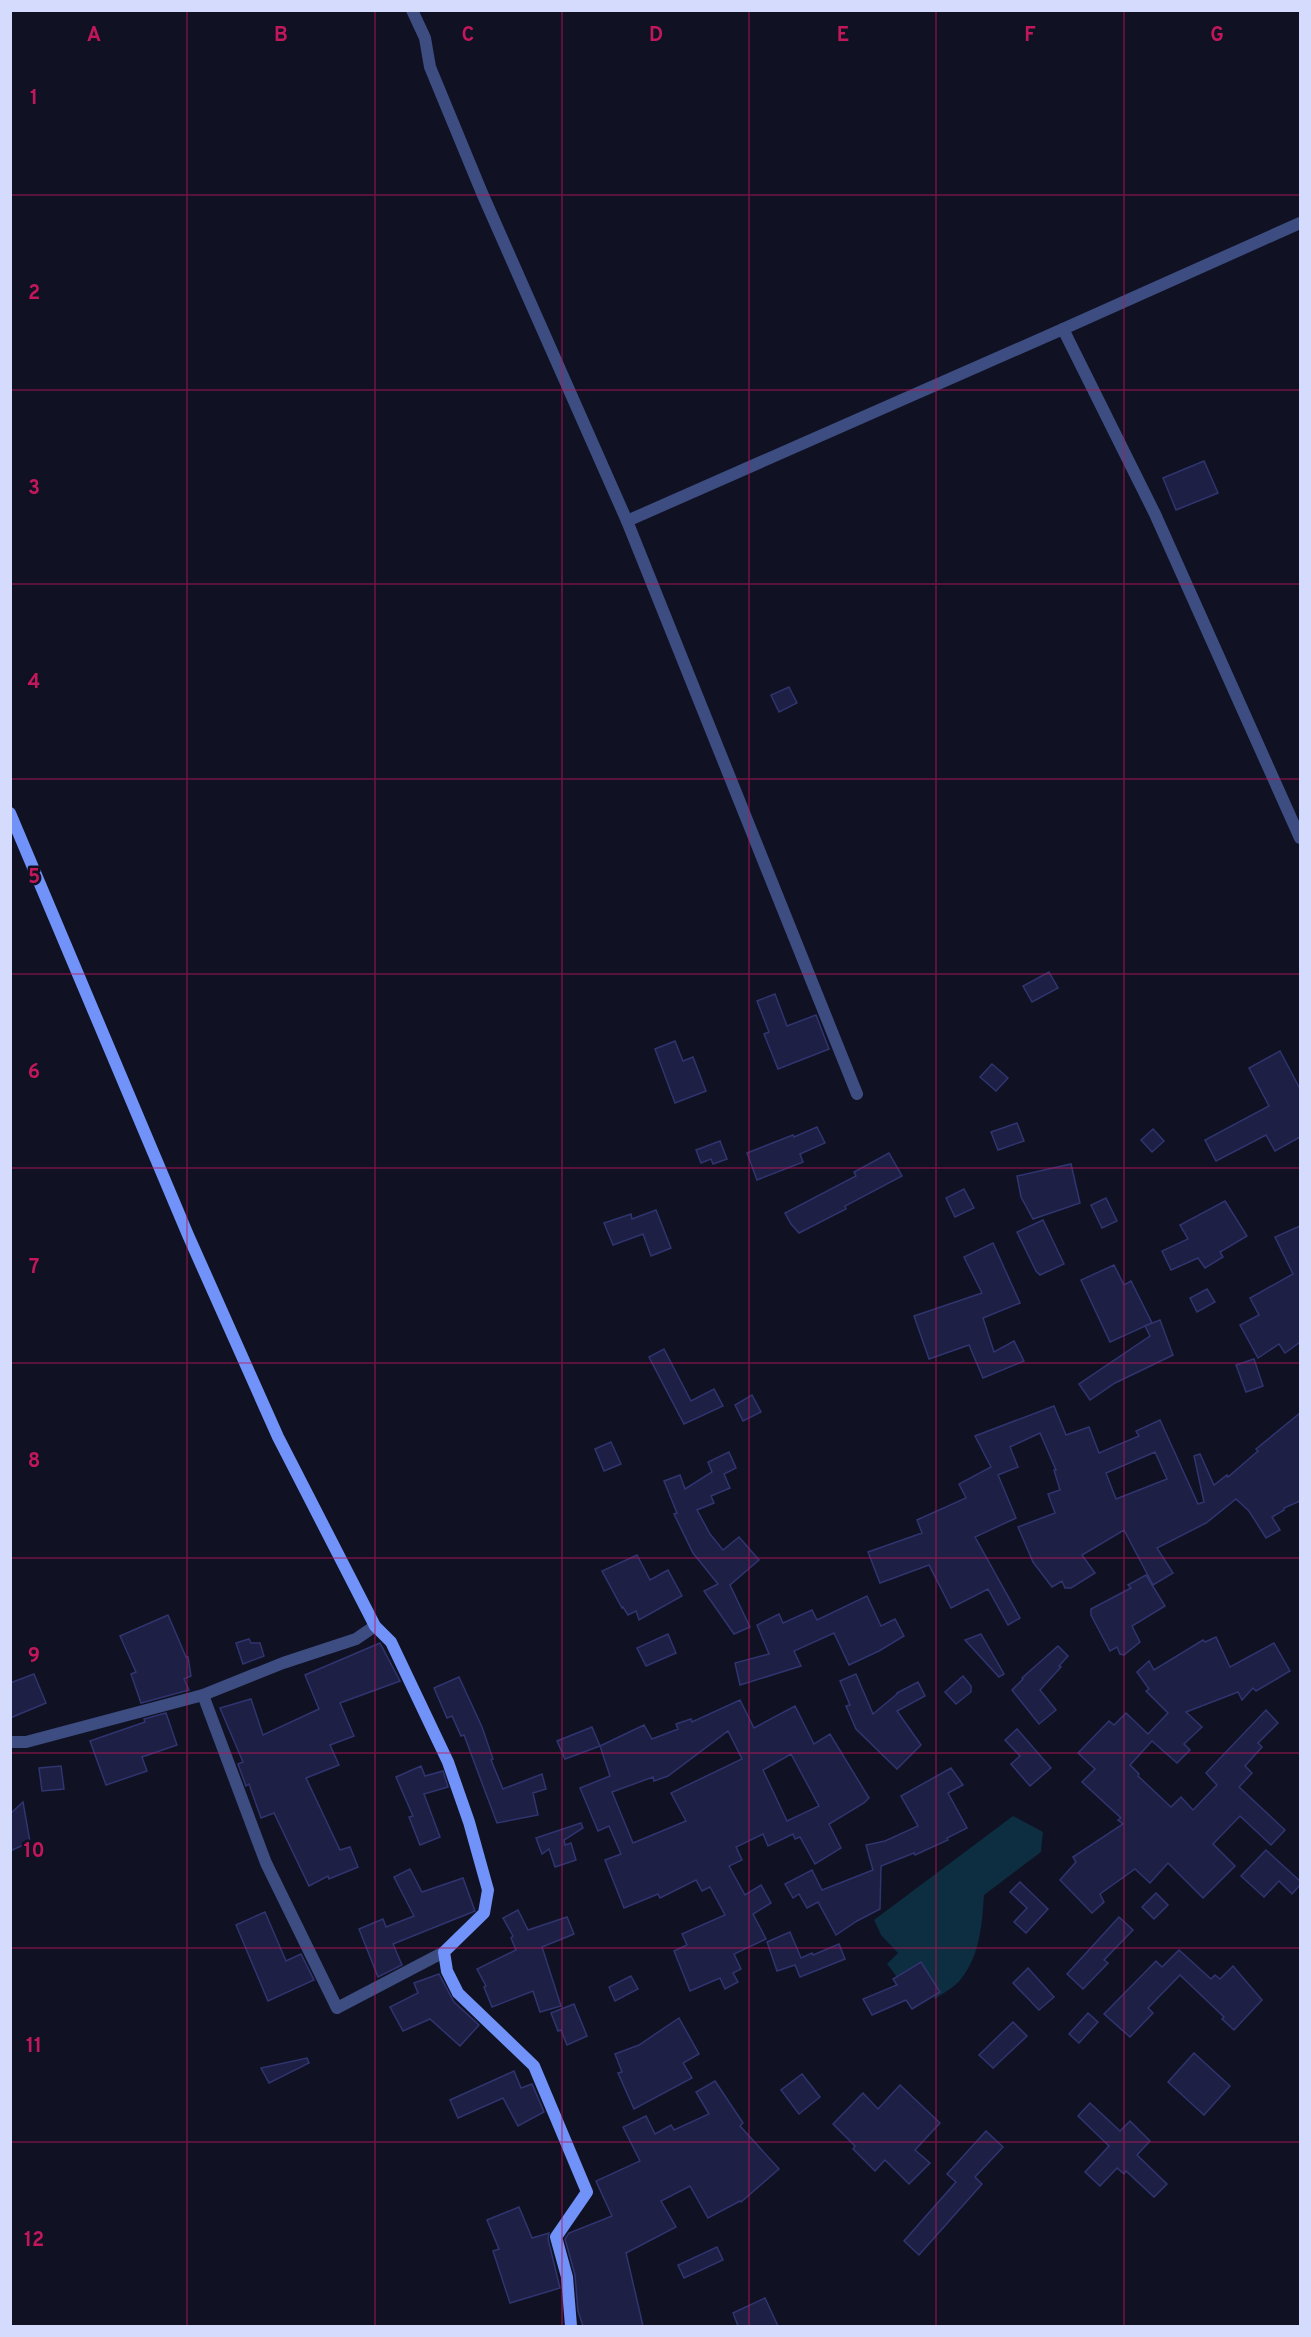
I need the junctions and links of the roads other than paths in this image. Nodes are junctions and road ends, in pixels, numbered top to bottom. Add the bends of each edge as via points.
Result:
1 (412, 10) edge
2 (1300, 223) edge
3 (1063, 329) junction
4 (627, 521) junction
5 (10, 813) edge
6 (1300, 838) edge
7 (857, 1094) dead end
8 (375, 1626) junction
9 (203, 1695) junction
10 (10, 1742) edge
11 (444, 1952) junction
12 (572, 2326) edge

1 - 4 street via 425,38 430,67 482,193
2 - 3 street
3 - 4 street
3 - 6 street via 1155,514
4 - 7 street
5 - 8 street via 183,1224 273,1426
8 - 9 street via 356,1639
8 - 11 street via 390,1642 448,1762 488,1890 484,1914
9 - 10 street via 26,1742
9 - 11 street via 266,1863 337,2008
11 - 12 street via 447,1971 458,1993 534,2066 587,2192 556,2237 567,2277

